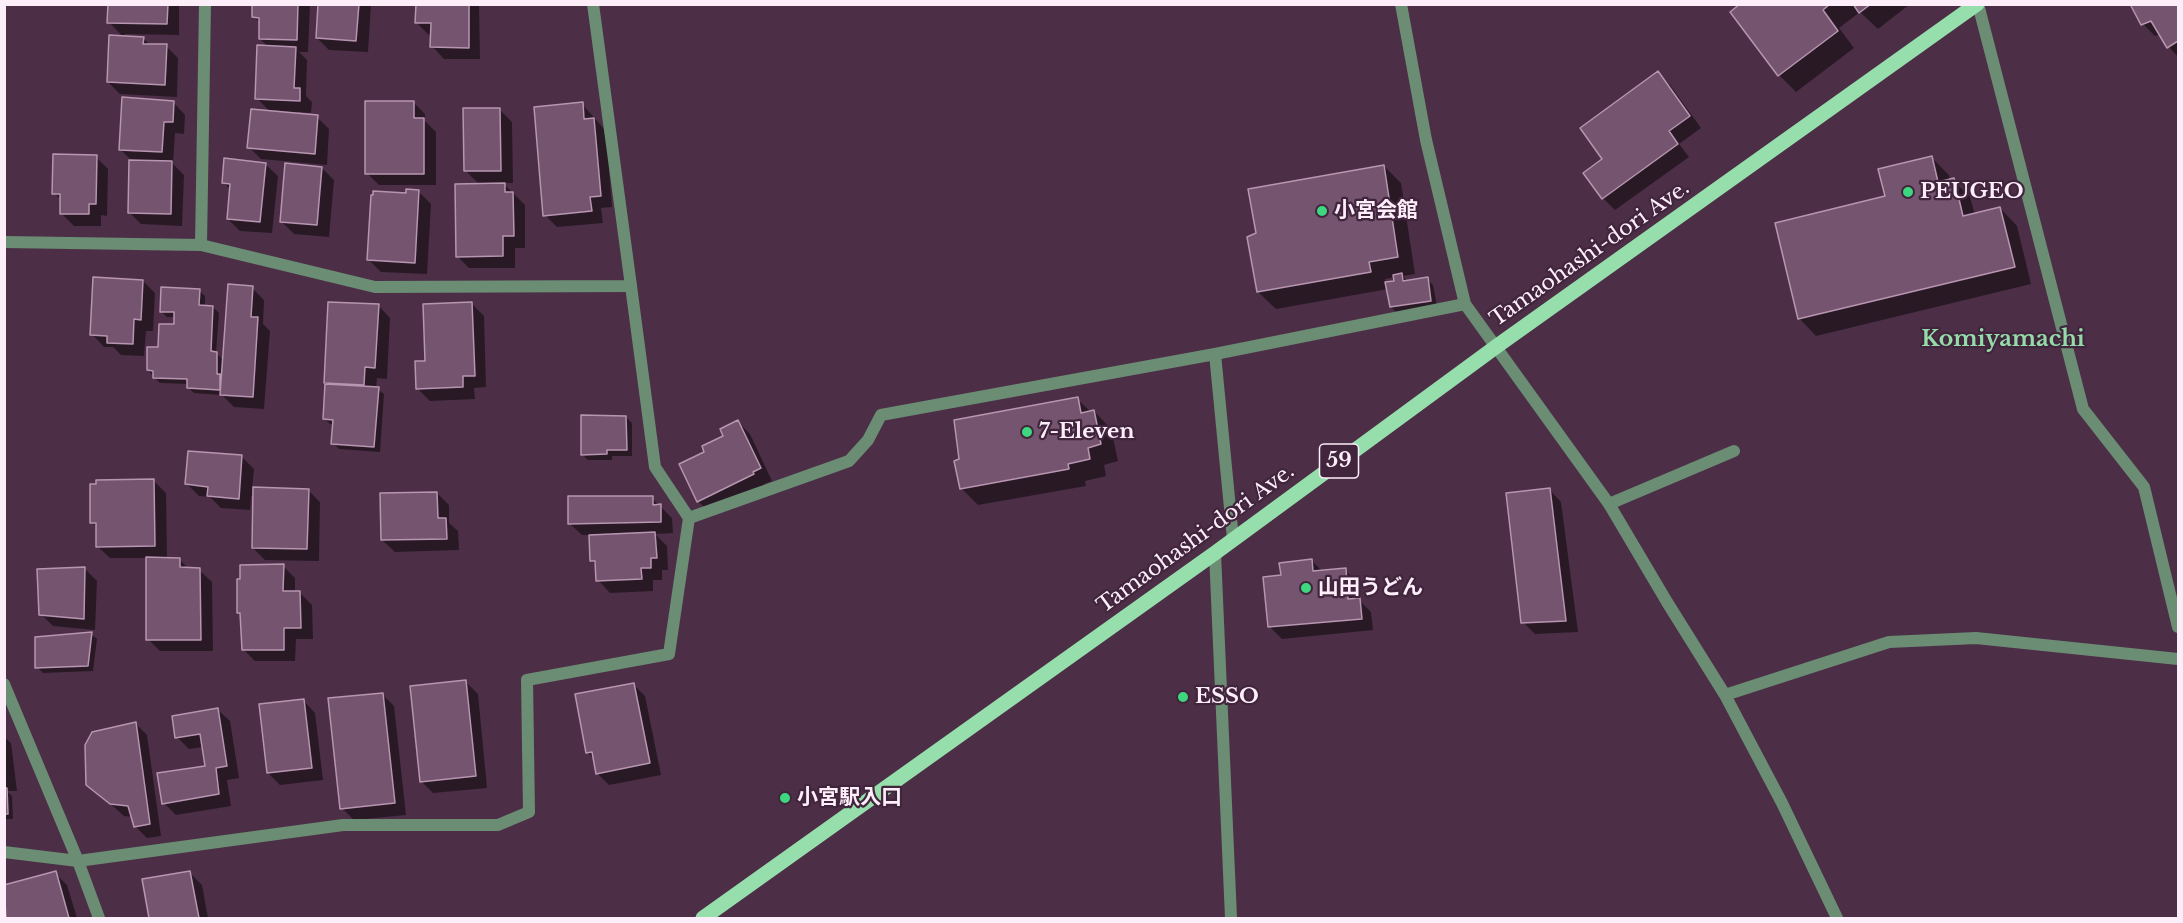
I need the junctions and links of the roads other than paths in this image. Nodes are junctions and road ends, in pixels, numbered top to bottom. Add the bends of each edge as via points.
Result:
1 (205, 4) edge
2 (593, 4) edge
3 (1401, 4) edge
4 (1977, 4) edge
5 (4, 242) edge
6 (201, 245) junction
7 (631, 286) junction
8 (1465, 304) junction
9 (1497, 346) junction
10 (1215, 354) junction
11 (1734, 451) dead end
12 (1609, 504) junction
13 (689, 518) junction
14 (1233, 539) junction
15 (1215, 553) junction
16 (2178, 627) edge
17 (2178, 659) edge
18 (4, 684) edge
19 (1725, 695) junction
20 (4, 852) edge
21 (78, 861) junction
22 (99, 918) edge
23 (702, 918) edge
24 (1231, 918) edge
25 (1837, 918) edge

1 - 6 street
2 - 7 street
3 - 8 street via 1426,140
4 - 9 main road, Tamaohashi-dori Ave. / 59
4 - 16 street via 2083,409 2144,487
5 - 6 street
6 - 7 street via 375,287
7 - 13 street via 655,467
8 - 9 street
8 - 10 street
9 - 12 street
9 - 14 main road, Tamaohashi-dori Ave. / 59
10 - 13 street via 881,416 868,440 849,461
10 - 14 street
11 - 12 street
12 - 19 street
13 - 21 street via 669,654 527,680 529,812 498,825 343,825
14 - 15 main road, Tamaohashi-dori Ave. / 59
15 - 23 main road, Tamaohashi-dori Ave. / 59
15 - 24 street
17 - 19 street via 1976,638 1889,642
18 - 21 street
19 - 25 street
20 - 21 street
21 - 22 street

